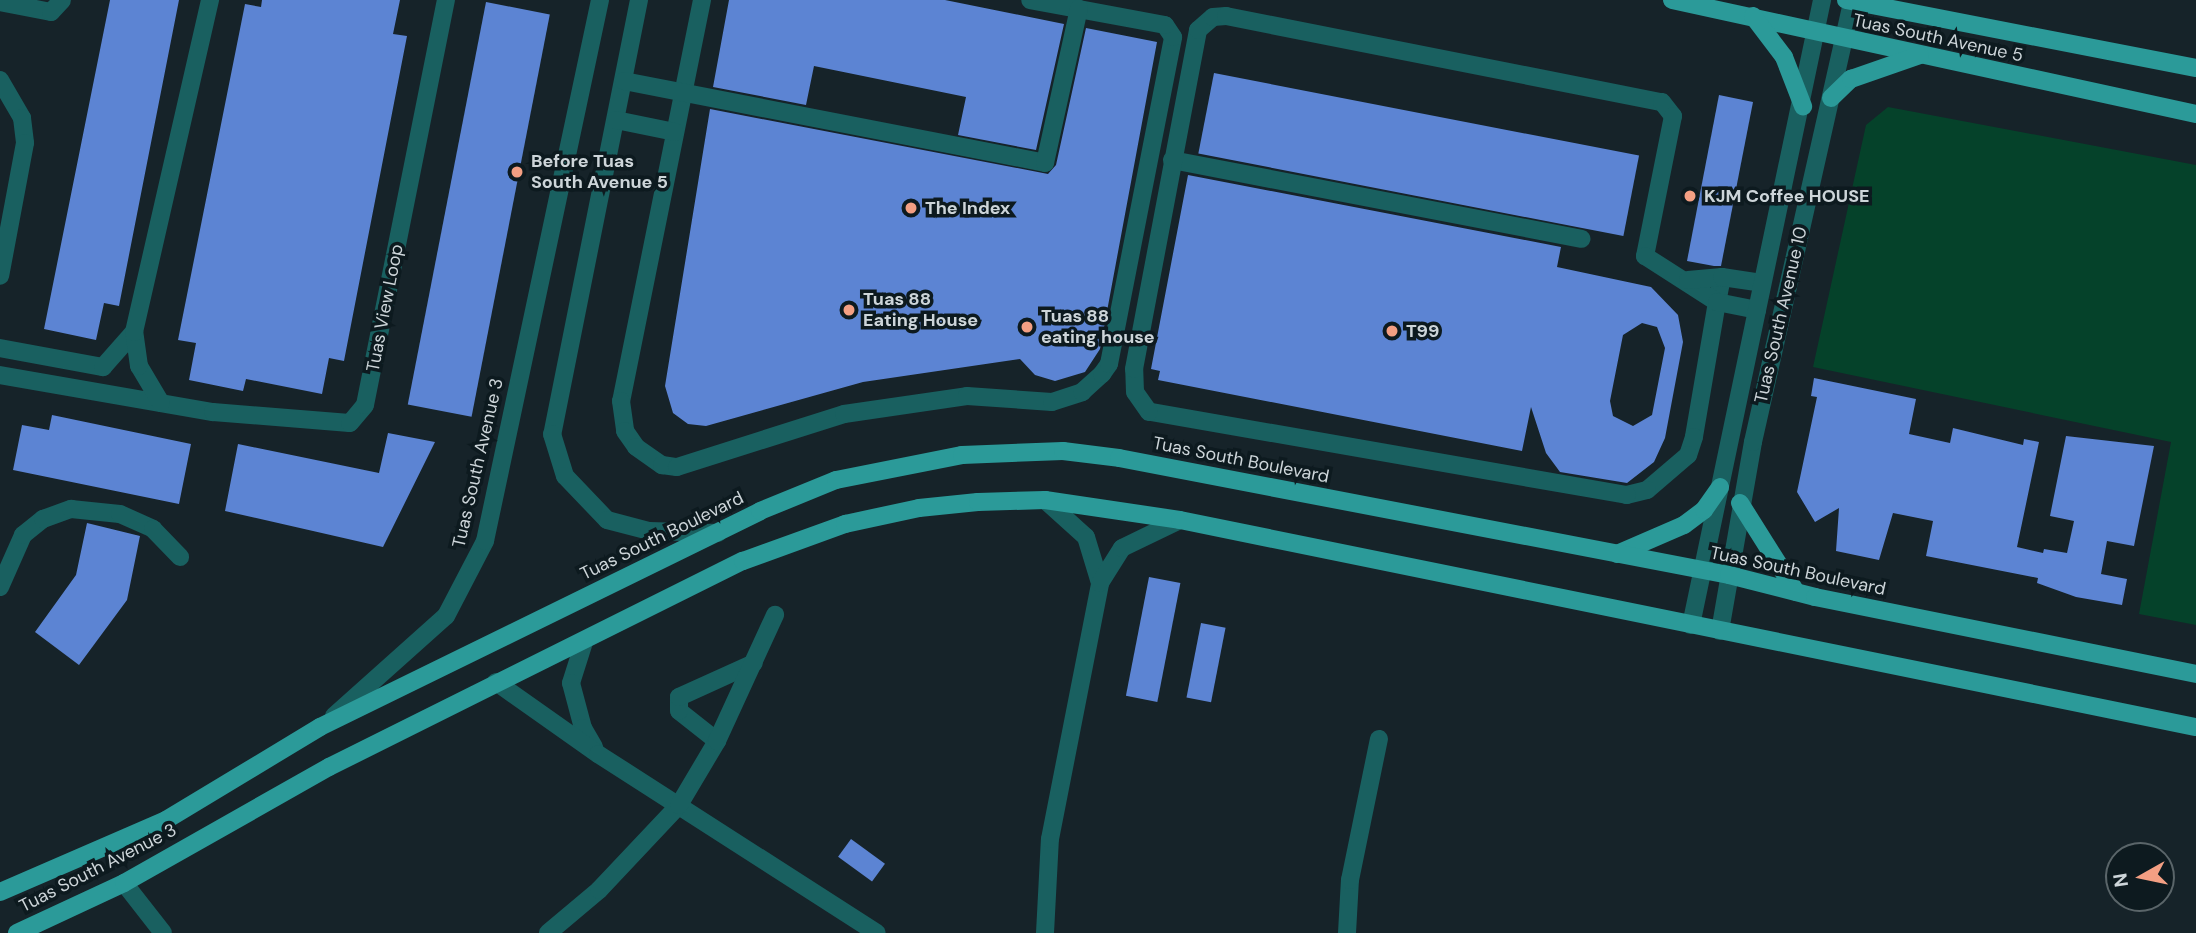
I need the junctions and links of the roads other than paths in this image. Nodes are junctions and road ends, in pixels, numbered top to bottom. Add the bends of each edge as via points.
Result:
1 (62, 0) edge
2 (209, 0) edge
3 (446, 0) edge
4 (600, 0) edge
5 (639, 0) edge
6 (702, 0) edge
7 (1030, 0) edge
8 (1672, 0) edge
9 (1822, 0) edge
10 (1851, 0) edge
11 (1920, 0) edge
12 (0, 2) edge
13 (1079, 9) junction
14 (1753, 16) junction
15 (1959, 22) junction
16 (1816, 32) junction
17 (1844, 39) junction
18 (1920, 55) junction
19 (2196, 68) edge
20 (0, 79) edge
21 (624, 81) junction
22 (684, 94) junction
23 (1832, 99) junction
24 (1802, 106) junction
25 (2196, 114) edge
26 (616, 120) junction
27 (675, 132) junction
28 (1172, 160) junction
29 (1581, 239) dead end
30 (0, 276) edge
31 (1722, 278) junction
32 (1688, 280) junction
33 (1762, 283) junction
34 (1717, 302) junction
35 (1757, 310) junction
36 (134, 332) junction
37 (0, 348) edge
38 (0, 375) edge
39 (161, 403) junction
40 (1720, 487) junction
41 (1045, 500) junction
42 (1740, 503) junction
43 (1180, 520) junction
44 (718, 533) junction
45 (1617, 554) junction
46 (180, 557) dead end
47 (1702, 571) junction
48 (1730, 575) junction
49 (1100, 583) junction
50 (0, 587) edge
51 (1796, 592) junction
52 (775, 615) dead end
53 (1691, 625) junction
54 (1720, 631) junction
55 (584, 642) junction
56 (754, 663) junction
57 (2196, 674) edge
58 (496, 682) junction
59 (320, 727) junction
60 (2196, 727) edge
61 (1380, 739) dead end
62 (717, 741) junction
63 (598, 754) junction
64 (680, 805) junction
65 (124, 883) junction
66 (0, 892) edge
67 (19, 933) edge
68 (163, 933) edge
69 (548, 933) edge
70 (877, 933) edge
71 (1045, 933) edge
72 (1346, 933) edge

1 - 12 street via 51,12
2 - 36 street
3 - 39 street, Tuas View Loop via 365,405 350,423 340,425
4 - 59 street, Tuas South Avenue 3 via 485,541 446,617
5 - 21 street
6 - 22 street
7 - 13 street
8 - 14 main road, Tuas South Avenue 5
9 - 16 street, Tuas South Avenue 10
10 - 15 main road, Tuas South Avenue 5
10 - 17 street, Tuas South Avenue 10
11 - 15 main road
13 - 22 street via 1045,163
13 - 27 street via 1165,25 1173,37 1109,364 1069,398 1052,402 967,396 844,414 677,467 647,457 625,431 621,401
14 - 16 main road, Tuas South Avenue 5
14 - 24 main road via 1784,57
15 - 19 main road, Tuas South Avenue 5
16 - 17 main road, Tuas South Avenue 5
16 - 24 street, Tuas South Avenue 10
17 - 18 main road, Tuas South Avenue 5
17 - 23 street, Tuas South Avenue 10
18 - 23 main road via 1854,78
18 - 25 main road, Tuas South Avenue 5
20 - 30 street via 22,118 25,143
21 - 22 street
21 - 26 street
22 - 27 street
23 - 42 street, Tuas South Avenue 10
24 - 33 street, Tuas South Avenue 10
26 - 27 street
26 - 44 street via 552,434 565,476 607,520 649,531
28 - 29 street
28 - 32 street via 1198,30 1213,17 1662,102 1673,116 1645,256
28 - 34 street via 1134,369 1135,392 1149,412 1626,495 1647,490 1688,454
31 - 32 street
31 - 33 street
31 - 34 street
32 - 34 street
33 - 35 street, Tuas South Avenue 10
34 - 35 street
35 - 40 street, Tuas South Avenue 10
36 - 37 street via 103,367
36 - 39 street via 139,366
38 - 39 street, Tuas View Loop
40 - 45 main road via 1704,510 1684,525
40 - 47 street, Tuas South Avenue 10
41 - 43 main road
41 - 49 street via 1086,537
41 - 55 main road via 919,508 845,524 743,561
42 - 48 street, Tuas South Avenue 10
42 - 51 main road
43 - 49 street via 1122,548
43 - 53 main road
44 - 45 main road, Tuas South Boulevard via 836,480 881,467 962,455 1063,451
44 - 59 main road, Tuas South Boulevard
45 - 47 main road, Tuas South Boulevard
46 - 50 street via 153,529 120,514 71,509 43,519 23,535
47 - 48 main road, Tuas South Boulevard
47 - 53 street, Tuas South Avenue 10
48 - 51 main road, Tuas South Boulevard
48 - 54 street, Tuas South Avenue 10
49 - 71 street via 1050,839
51 - 57 main road, Tuas South Boulevard
52 - 56 street
53 - 54 main road
54 - 60 main road
55 - 58 main road
55 - 63 street via 572,690 583,728
56 - 62 street
56 - 62 street via 679,697 679,711
58 - 63 street
58 - 65 main road, Tuas South Avenue 3 via 259,804
59 - 66 main road, Tuas South Avenue 3 via 166,820
61 - 72 street via 1350,880
62 - 64 street
63 - 64 street
64 - 69 street via 599,890
64 - 70 street
65 - 67 main road, Tuas South Avenue 3
65 - 68 street

